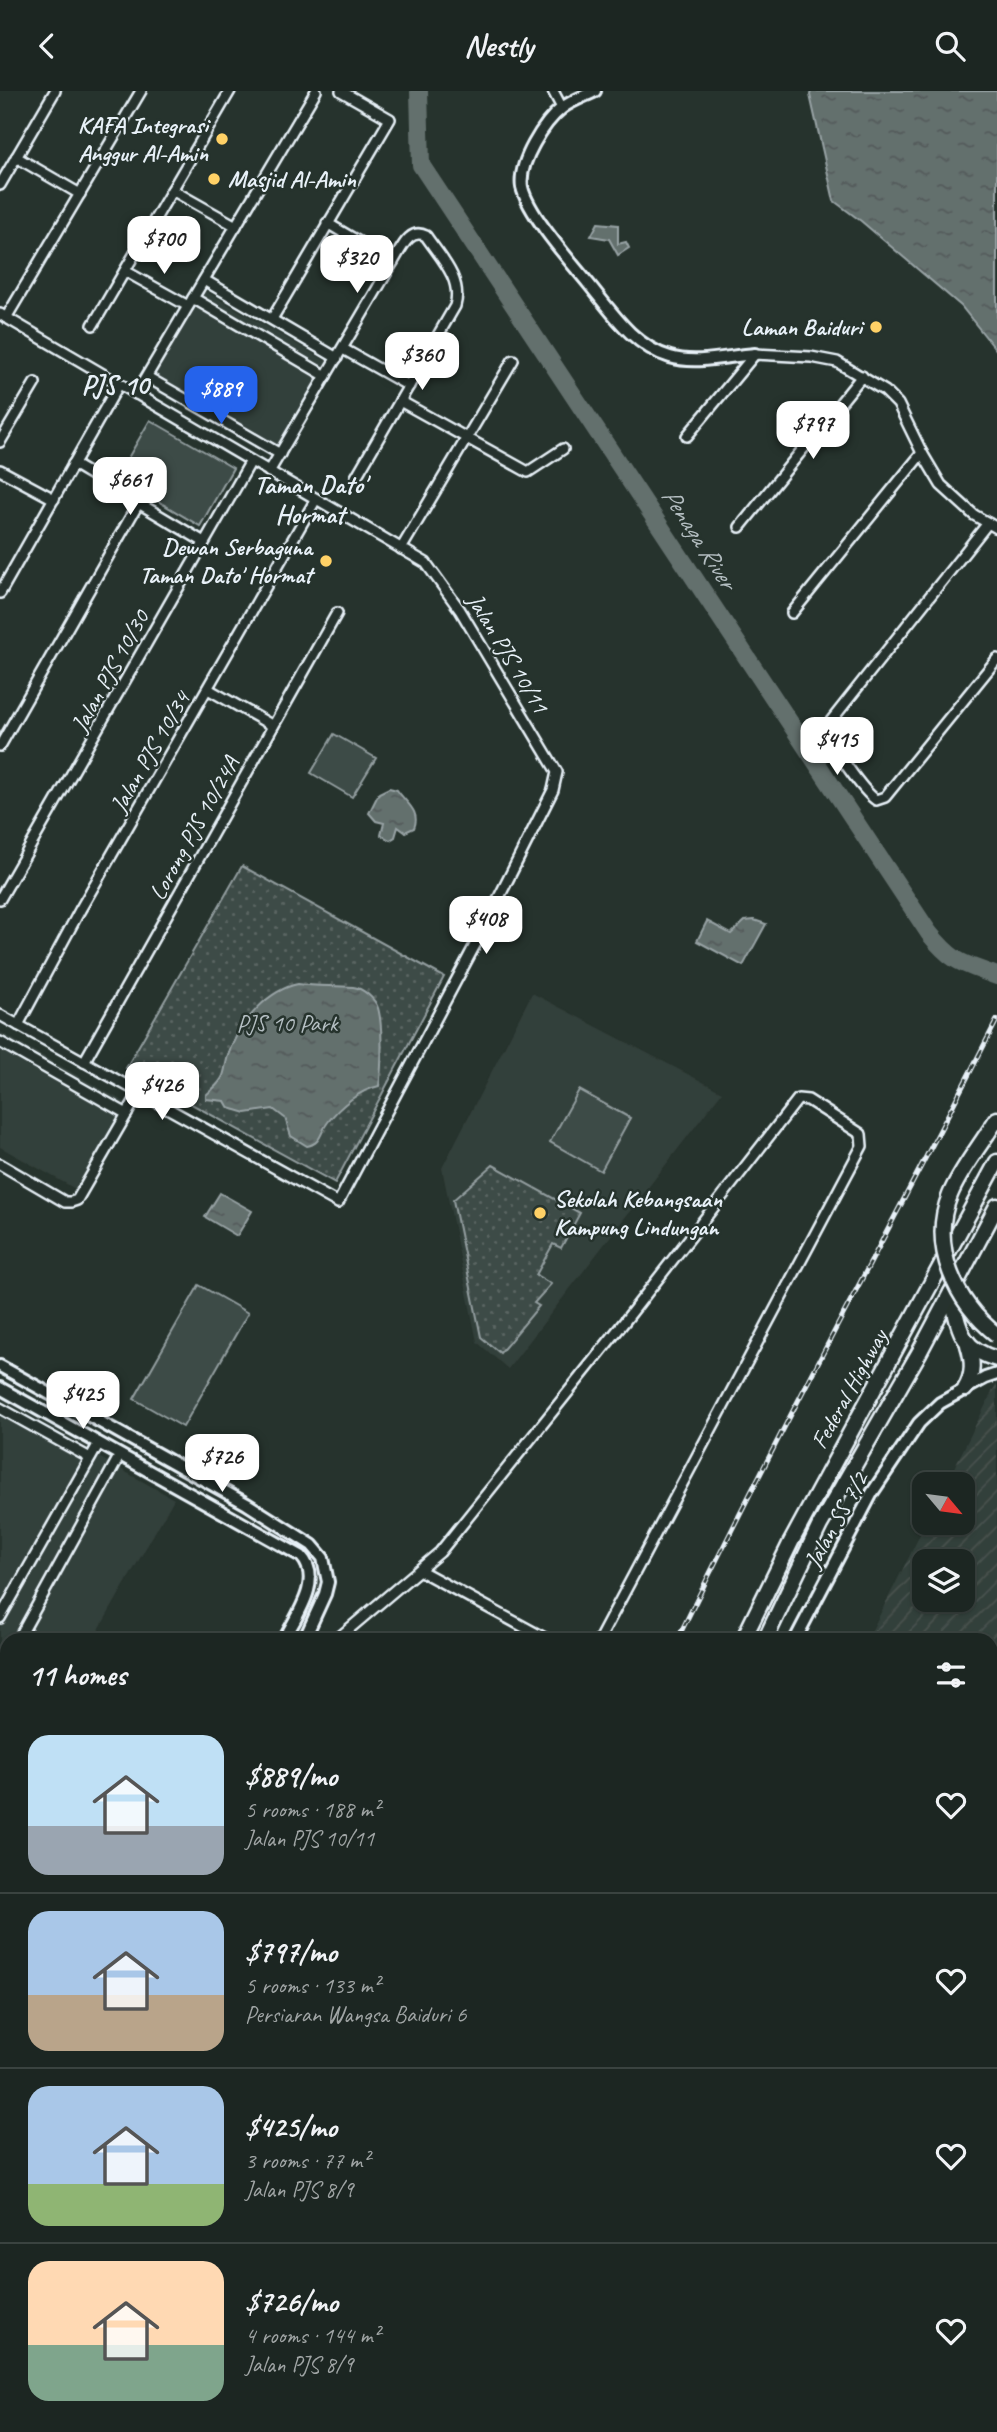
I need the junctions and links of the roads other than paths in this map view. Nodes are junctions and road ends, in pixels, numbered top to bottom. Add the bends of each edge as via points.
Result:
1 (55, 91) edge
2 (141, 91) edge
3 (230, 91) edge
4 (316, 91) edge
5 (341, 91) edge
6 (553, 91) edge
7 (595, 91) edge
8 (562, 108) junction
9 (16, 157) junction
10 (0, 185) edge
11 (172, 190) junction
12 (80, 194) junction
13 (327, 223) junction
14 (236, 226) junction
15 (393, 262) junction
16 (125, 271) junction
17 (204, 280) junction
18 (191, 302) junction
19 (3, 316) edge
20 (272, 319) junction
21 (93, 325) dead end
22 (343, 349) junction
23 (755, 354) junction
24 (337, 358) junction
25 (513, 360) dead end
26 (326, 376) junction
27 (862, 376) junction
28 (147, 377) junction
29 (35, 383) dead end
30 (119, 384) junction
31 (409, 386) junction
32 (136, 394) junction
33 (400, 401) junction
34 (687, 436) dead end
35 (467, 438) junction
36 (0, 442) edge
37 (563, 449) dead end
38 (922, 453) junction
39 (280, 454) junction
40 (251, 461) junction
41 (73, 464) junction
42 (0, 470) edge
43 (270, 472) junction
44 (356, 477) dead end
45 (54, 499) junction
46 (316, 499) junction
47 (138, 504) junction
48 (993, 526) edge
49 (740, 527) dead end
50 (204, 542) junction
51 (401, 548) junction
52 (0, 593) edge
53 (337, 613) dead end
54 (792, 613) dead end
55 (997, 659) edge
56 (208, 689) junction
57 (273, 726) junction
58 (0, 745) edge
59 (0, 899) edge
60 (0, 1015) edge
61 (18, 1025) junction
62 (0, 1042) edge
63 (84, 1062) junction
64 (139, 1093) junction
65 (127, 1114) junction
66 (997, 1119) edge
67 (997, 1162) edge
68 (0, 1164) edge
69 (997, 1206) edge
70 (951, 1293) junction
71 (997, 1335) edge
72 (968, 1345) junction
73 (997, 1359) edge
74 (0, 1366) edge
75 (997, 1374) edge
76 (0, 1388) edge
77 (965, 1389) junction
78 (0, 1408) edge
79 (99, 1443) junction
80 (120, 1455) junction
81 (90, 1458) junction
82 (200, 1479) junction
83 (191, 1495) junction
84 (318, 1551) junction
85 (310, 1569) junction
86 (419, 1570) junction
87 (0, 1618) edge
88 (22, 1633) edge
89 (288, 1633) edge
90 (307, 1633) edge
91 (344, 1633) edge
92 (535, 1633) edge
93 (603, 1633) edge
94 (746, 1633) edge
95 (768, 1633) edge
96 (799, 1633) edge

1 - 9 street
2 - 12 street
3 - 11 street
4 - 14 street
5 - 13 street via 390,119
6 - 8 street
7 - 8 street
8 - 23 street via 526,158 522,186 531,208 564,253 625,328 651,350 692,360
9 - 10 street
9 - 12 street
11 - 14 street
11 - 16 street
12 - 19 street
13 - 15 street
13 - 20 street
14 - 17 street
15 - 22 street
15 - 31 street via 410,236 421,233 456,281 459,293
16 - 18 street
16 - 21 street
17 - 18 street
17 - 20 street
18 - 26 street
18 - 28 street
19 - 30 street, Jalan PJS 10/11
20 - 24 street
22 - 24 street
22 - 31 street
23 - 27 street via 826,359
23 - 34 street
24 - 26 street
25 - 35 street
26 - 39 street
27 - 38 street via 898,404
27 - 49 street
28 - 32 street
28 - 39 street
29 - 36 street
30 - 32 street, Jalan PJS 10/11
30 - 41 street
31 - 33 street
32 - 40 street, Jalan PJS 10/11
33 - 35 street
33 - 44 street
35 - 37 street via 528,472
35 - 51 street
38 - 48 street via 941,485
38 - 54 street
39 - 43 street
40 - 43 street, Jalan PJS 10/11
40 - 50 street, Jalan PJS 10/30
41 - 45 street
41 - 47 street
42 - 45 street
43 - 46 street, Jalan PJS 10/11
45 - 52 street
46 - 51 street, Jalan PJS 10/11
46 - 56 street, Jalan PJS 10/34
47 - 50 street
47 - 58 street
48 - 55 street via 831,721 832,741 876,800 885,797
50 - 59 street, Jalan PJS 10/30
51 - 64 street, Jalan PJS 10/11 via 435,572 557,772 553,790 338,1203
53 - 57 street, Lorong PJS 10/24A
56 - 57 street
56 - 61 street, Jalan PJS 10/34
57 - 63 street, Lorong PJS 10/24A
60 - 61 street
61 - 63 street
62 - 65 street
63 - 64 street
64 - 65 street
65 - 68 street via 71,1202
66 - 71 main road, bridge via 950,1194 943,1233 951,1278 972,1312
67 - 94 main road, Federal Highway
69 - 70 main road, Federal Highway
70 - 72 main road
70 - 95 main road, Federal Highway via 820,1525
72 - 73 main road
72 - 77 main road via 972,1367
74 - 82 street
75 - 77 street, Jalan SS 7/2
76 - 79 street
77 - 96 street, Jalan SS 7/2 via 940,1402 919,1423 872,1493
78 - 81 street
79 - 80 street
79 - 81 street
80 - 83 street
80 - 88 street
81 - 87 street
82 - 83 street
82 - 84 street via 301,1536
83 - 85 street via 301,1556
84 - 85 street
84 - 90 street via 328,1582
85 - 89 street via 307,1594
86 - 91 street
86 - 92 street
86 - 93 street via 440,1552 493,1488 789,1105 798,1099 808,1100 861,1134 862,1146

